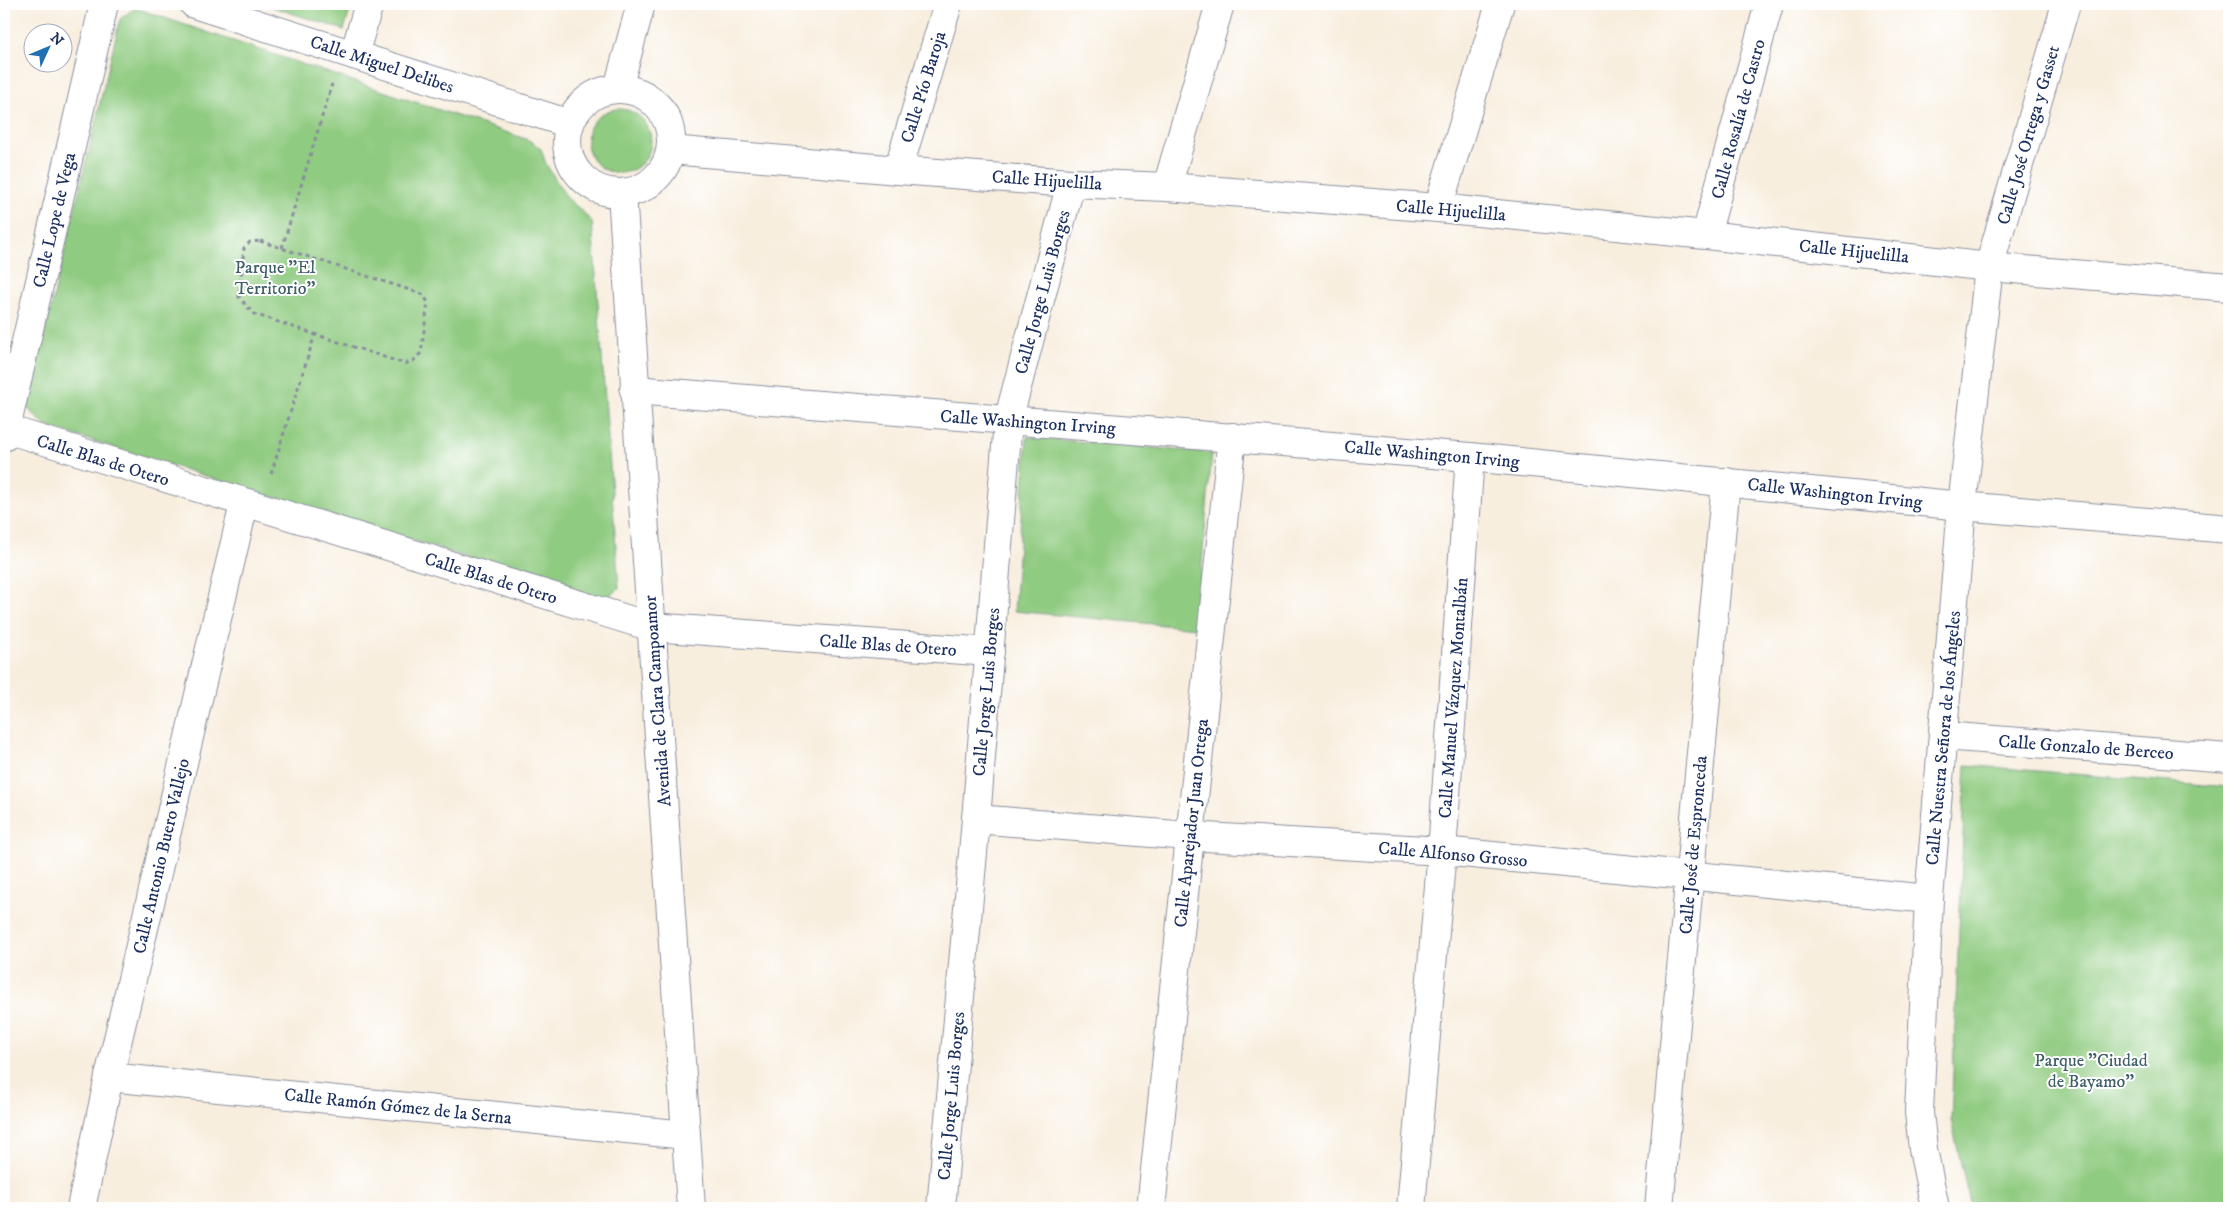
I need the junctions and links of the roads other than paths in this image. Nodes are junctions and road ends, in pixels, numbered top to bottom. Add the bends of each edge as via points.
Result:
1 (104, 4) edge
2 (194, 4) edge
3 (369, 4) edge
4 (641, 4) edge
5 (948, 4) edge
6 (1220, 4) edge
7 (1500, 4) edge
8 (1769, 4) edge
9 (2066, 4) edge
10 (348, 53) junction
11 (618, 88) junction
12 (570, 124) junction
13 (671, 150) junction
14 (898, 170) junction
15 (1071, 183) junction
16 (1167, 187) junction
17 (622, 193) junction
18 (1438, 208) junction
19 (1706, 235) junction
20 (1989, 267) junction
21 (2229, 287) edge
22 (634, 390) junction
23 (1008, 420) junction
24 (5, 433) edge
25 (1232, 437) junction
26 (1470, 457) junction
27 (1726, 482) junction
28 (252, 506) junction
29 (1962, 506) junction
30 (2229, 529) edge
31 (652, 627) junction
32 (990, 652) junction
33 (1944, 736) junction
34 (2229, 758) edge
35 (976, 819) junction
36 (1189, 836) junction
37 (1442, 851) junction
38 (1691, 875) junction
39 (1929, 899) junction
40 (109, 1077) junction
41 (686, 1135) junction
42 (81, 1208) edge
43 (691, 1208) edge
44 (941, 1208) edge
45 (1151, 1208) edge
46 (1411, 1208) edge
47 (1659, 1208) edge
48 (1935, 1208) edge

1 - 24 street, Calle Lope de Vega
2 - 10 street, Calle Miguel Delibes
3 - 10 street
4 - 11 street
5 - 14 street, Calle Pío Baroja
6 - 16 street
7 - 18 street
8 - 19 street, Calle Rosalía de Castro
9 - 20 street, Calle José Ortega y Gasset
10 - 12 street, Calle Miguel Delibes
11 - 12 street via 602,91 588,99
11 - 13 street via 647,96 659,107 671,134
12 - 17 street via 569,158 578,173 590,185 605,192
13 - 14 street, Calle Hijuelilla
13 - 17 street via 666,166 654,180 639,190
14 - 15 street, Calle Hijuelilla
15 - 16 street, Calle Hijuelilla
15 - 23 street, Calle Jorge Luis Borges
16 - 18 street, Calle Hijuelilla
17 - 22 street, Avenida de Clara Campoamor
18 - 19 street, Calle Hijuelilla
19 - 20 street, Calle Hijuelilla
20 - 21 street, Calle Hijuelilla
20 - 29 street, Calle Nuestra Señora de los Ángeles
22 - 23 street, Calle Washington Irving
22 - 31 street, Avenida de Clara Campoamor
23 - 25 street, Calle Washington Irving
23 - 32 street, Calle Jorge Luis Borges
24 - 28 street, Calle Blas de Otero
25 - 26 street, Calle Washington Irving
25 - 36 street, Calle Aparejador Juan Ortega
26 - 27 street, Calle Washington Irving
26 - 37 street, Calle Manuel Vázquez Montalbán
27 - 29 street, Calle Washington Irving
27 - 38 street, Calle José de Espronceda
28 - 31 street, Calle Blas de Otero
28 - 40 street, Calle Antonio Buero Vallejo
29 - 30 street, Calle Washington Irving
29 - 33 street, Calle Nuestra Señora de los Ángeles
31 - 32 street, Calle Blas de Otero
31 - 41 street, Avenida de Clara Campoamor
32 - 35 street, Calle Jorge Luis Borges
33 - 34 street, Calle Gonzalo de Berceo
33 - 39 street, Calle Nuestra Señora de los Ángeles
35 - 36 street, Calle Alfonso Grosso
35 - 44 street, Calle Jorge Luis Borges
36 - 37 street, Calle Alfonso Grosso
36 - 45 street, Calle Aparejador Juan Ortega
37 - 38 street, Calle Alfonso Grosso
37 - 46 street, Calle Manuel Vázquez Montalbán
38 - 39 street, Calle Alfonso Grosso
38 - 47 street, Calle José de Espronceda
39 - 48 street, Calle Nuestra Señora de los Ángeles via 1919,1112
40 - 41 street, Calle Ramón Gómez de la Serna
40 - 42 street, Calle Antonio Buero Vallejo
41 - 43 street, Avenida de Clara Campoamor

